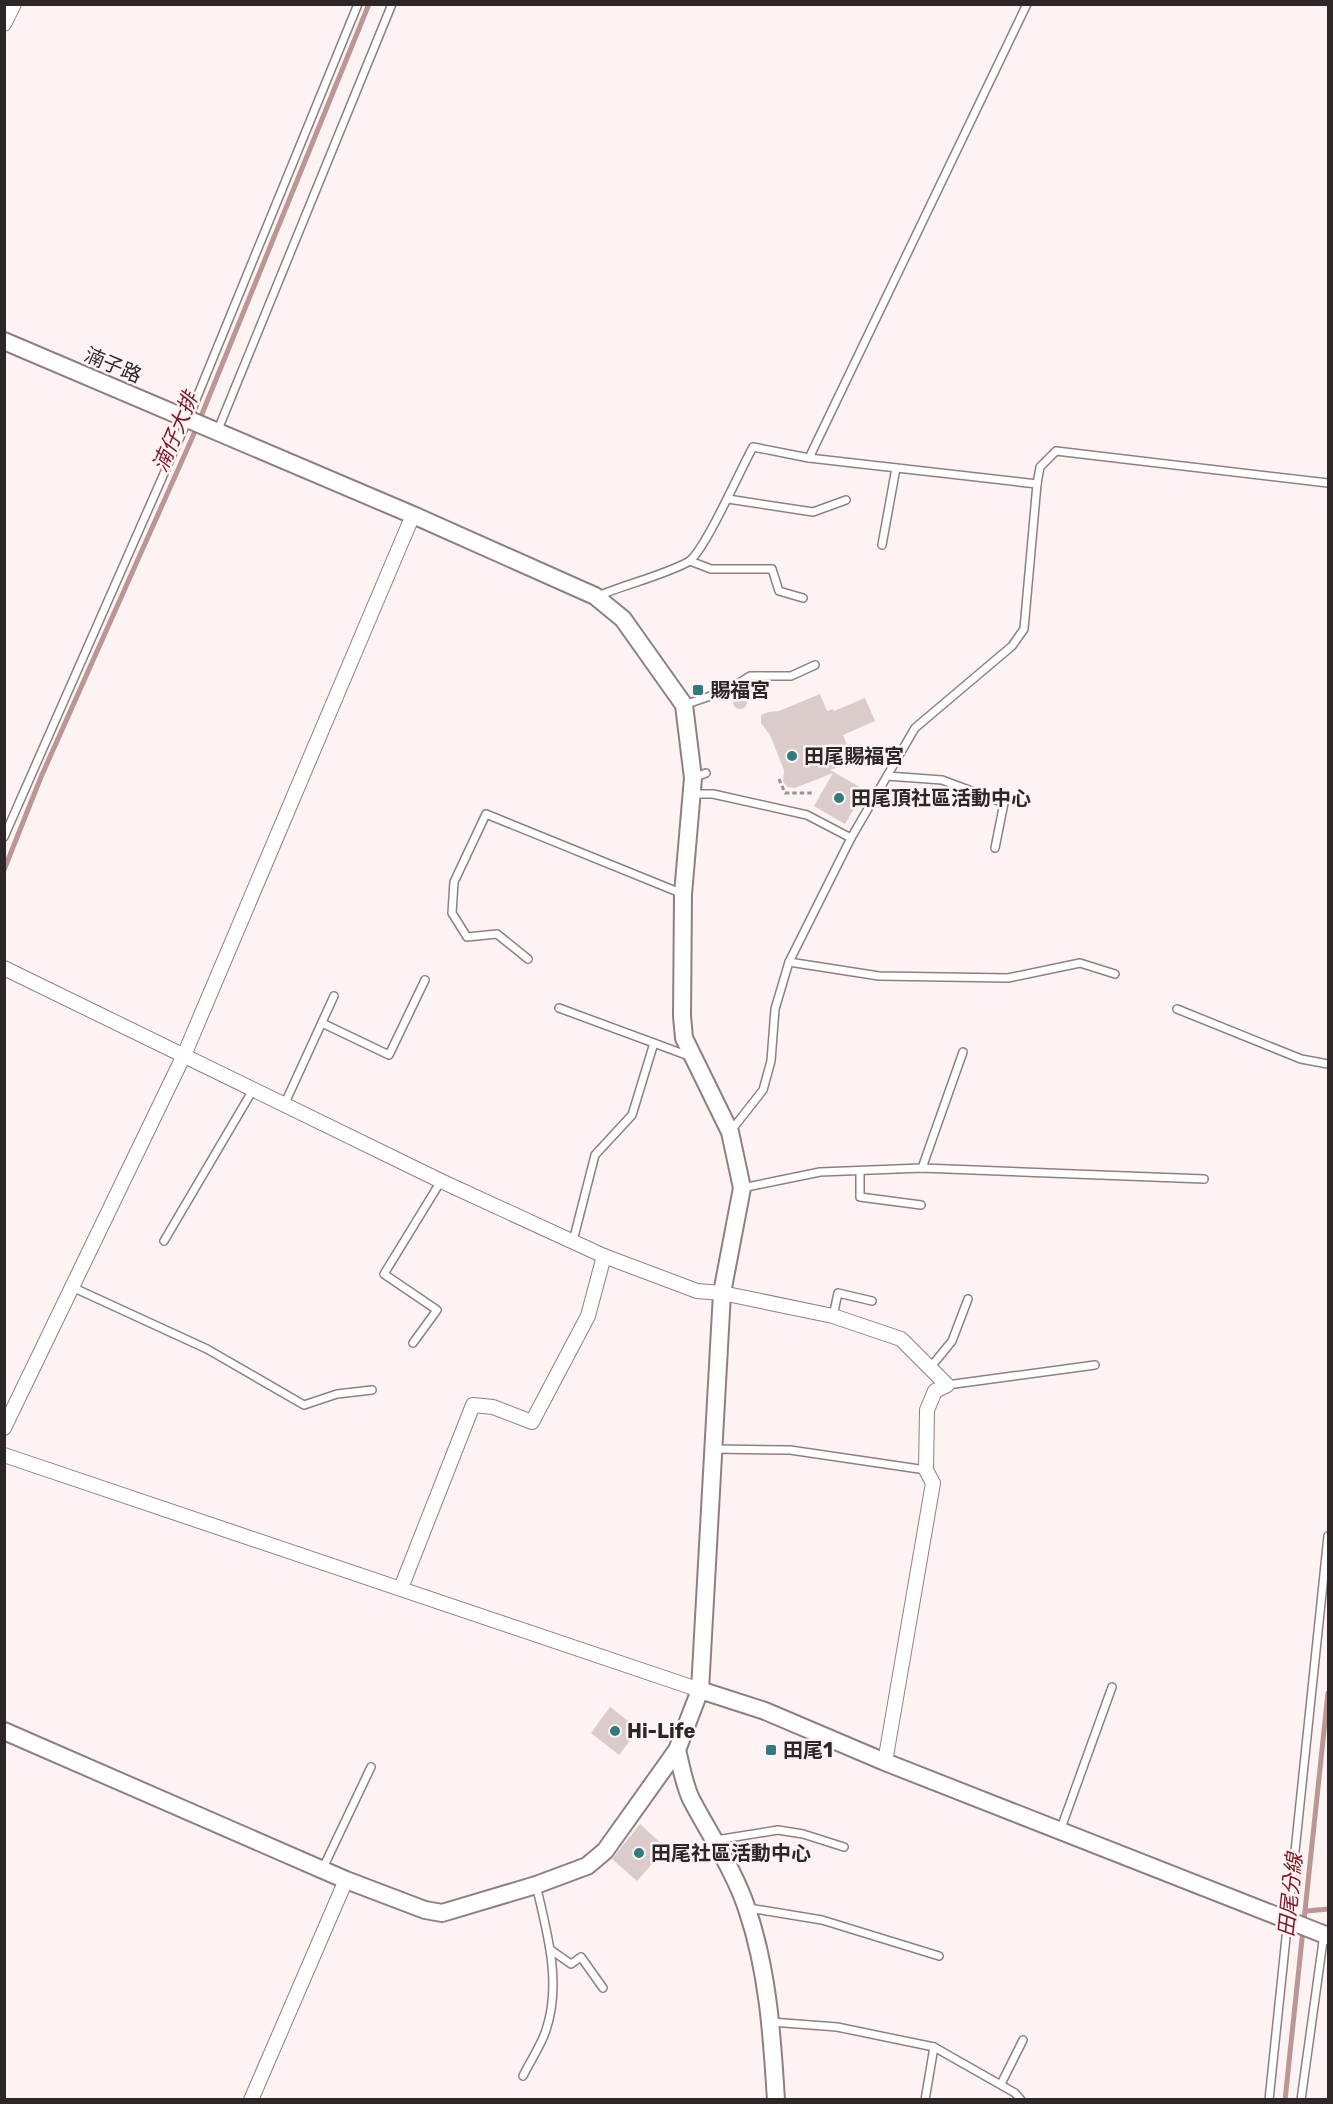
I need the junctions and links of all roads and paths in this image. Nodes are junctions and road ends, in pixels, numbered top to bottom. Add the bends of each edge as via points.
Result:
1 (14, 4) edge
2 (358, 4) edge
3 (392, 4) edge
4 (1027, 4) edge
5 (4, 24) edge
6 (4, 341) edge
7 (200, 424) junction
8 (809, 458) junction
9 (897, 468) junction
10 (1329, 483) edge
11 (1037, 484) junction
12 (728, 499) junction
13 (846, 500) dead end
14 (413, 514) junction
15 (882, 545) dead end
16 (690, 561) junction
17 (595, 596) junction
18 (803, 598) dead end
19 (816, 665) dead end
20 (684, 705) junction
21 (887, 776) junction
22 (779, 779) dead end
23 (697, 782) junction
24 (815, 793) dead end
25 (5, 836) edge
26 (851, 838) junction
27 (995, 848) dead end
28 (683, 894) junction
29 (528, 959) dead end
30 (789, 962) junction
31 (4, 968) edge
32 (1115, 974) dead end
33 (425, 980) dead end
34 (334, 996) dead end
35 (559, 1008) dead end
36 (1177, 1009) dead end
37 (322, 1023) junction
38 (654, 1043) junction
39 (963, 1052) dead end
40 (185, 1053) junction
41 (693, 1057) junction
42 (1329, 1064) edge
43 (254, 1088) junction
44 (285, 1103) junction
45 (730, 1132) junction
46 (921, 1168) junction
47 (860, 1170) junction
48 (1204, 1179) dead end
49 (441, 1181) junction
50 (742, 1188) junction
51 (921, 1205) dead end
52 (164, 1241) dead end
53 (573, 1241) junction
54 (604, 1256) junction
55 (72, 1287) junction
56 (722, 1293) junction
57 (968, 1299) dead end
58 (872, 1301) dead end
59 (832, 1316) junction
60 (413, 1343) dead end
61 (1095, 1365) dead end
62 (930, 1368) junction
63 (947, 1385) junction
64 (372, 1390) dead end
65 (4, 1428) edge
66 (713, 1449) junction
67 (4, 1455) edge
68 (926, 1470) junction
69 (1329, 1536) edge
70 (401, 1588) junction
71 (1112, 1687) dead end
72 (700, 1690) junction
73 (4, 1731) edge
74 (677, 1750) junction
75 (885, 1762) junction
76 (371, 1767) dead end
77 (1060, 1831) junction
78 (716, 1840) junction
79 (844, 1846) dead end
80 (322, 1868) junction
81 (346, 1880) junction
82 (536, 1885) junction
83 (747, 1908) junction
84 (1289, 1921) junction
85 (1326, 1935) edge
86 (551, 1950) junction
87 (939, 1956) dead end
88 (603, 1988) dead end
89 (771, 2022) junction
90 (1023, 2040) dead end
91 (934, 2047) junction
92 (523, 2076) dead end
93 (1000, 2084) junction
94 (251, 2100) edge
95 (776, 2100) edge
96 (925, 2100) edge
97 (1021, 2100) edge
98 (1269, 2100) edge
99 (1301, 2100) edge

1 - 5 street
2 - 7 lane
3 - 7 lane
4 - 8 lane
6 - 7 street, 湳子路
7 - 14 street, 湳子路
7 - 25 lane
8 - 9 lane
8 - 12 lane via 753,447
9 - 11 lane
9 - 15 lane
10 - 11 lane via 1056,451 1040,467
11 - 21 lane via 1024,629 1012,646 915,728
12 - 13 lane via 813,512
12 - 16 lane
14 - 17 street, 湳子路
14 - 40 street
16 - 17 lane
16 - 18 lane via 711,569 772,568 779,591
17 - 20 street, 湳子路 via 623,619
19 - 20 lane via 791,676 750,676 728,690
20 - 23 street
21 - 26 lane
21 - 27 lane via 942,780 1004,803
22 - 24 path via 785,793
23 - 26 lane via 713,794 807,815
23 - 28 street
26 - 30 lane
28 - 29 lane via 486,814 454,882 452,913 467,937 497,934
28 - 41 street via 682,1016 684,1038
30 - 32 lane via 879,976 1008,978 1080,963
30 - 45 lane via 775,1009 771,1060 763,1090
31 - 40 street
33 - 37 lane via 389,1055
34 - 37 lane
35 - 38 lane
36 - 42 lane via 1301,1059
37 - 44 lane
38 - 41 lane
38 - 53 lane via 632,1115 595,1155
39 - 46 lane
40 - 43 street
40 - 55 street
41 - 45 street
43 - 44 street
43 - 52 lane
44 - 49 street
45 - 50 street
46 - 47 lane
46 - 48 lane
47 - 50 lane via 820,1172
47 - 51 lane via 860,1197
49 - 53 street
49 - 60 lane via 384,1275 437,1310
50 - 56 street
53 - 54 street
54 - 56 street via 697,1291
54 - 70 street via 588,1316 532,1422 493,1407 473,1405
55 - 64 lane via 207,1349 304,1405 337,1394
55 - 65 street
56 - 59 street
56 - 66 street
57 - 62 lane via 952,1341
58 - 59 lane via 838,1293
59 - 62 street via 901,1339
61 - 63 lane
62 - 63 street
63 - 68 street via 935,1391 927,1410
66 - 68 lane via 790,1450
66 - 72 street
67 - 70 street
68 - 75 street via 933,1483
69 - 84 lane
70 - 72 street
71 - 77 lane
72 - 74 street
72 - 75 street via 765,1711
73 - 80 street
74 - 78 street via 690,1797
74 - 82 street via 605,1851 587,1866
75 - 77 street
76 - 80 lane
77 - 84 street
78 - 79 lane via 778,1830
78 - 83 street
80 - 81 street
81 - 82 street via 442,1913
81 - 94 street
82 - 86 lane
83 - 87 lane via 822,1920
83 - 89 street via 760,1954
84 - 85 street
84 - 98 lane
85 - 99 lane
86 - 88 lane via 571,1964 581,1958
86 - 92 lane via 554,1998 546,2031
89 - 91 lane via 837,2027
89 - 95 street
90 - 93 lane
91 - 93 lane
91 - 96 lane
93 - 97 lane

